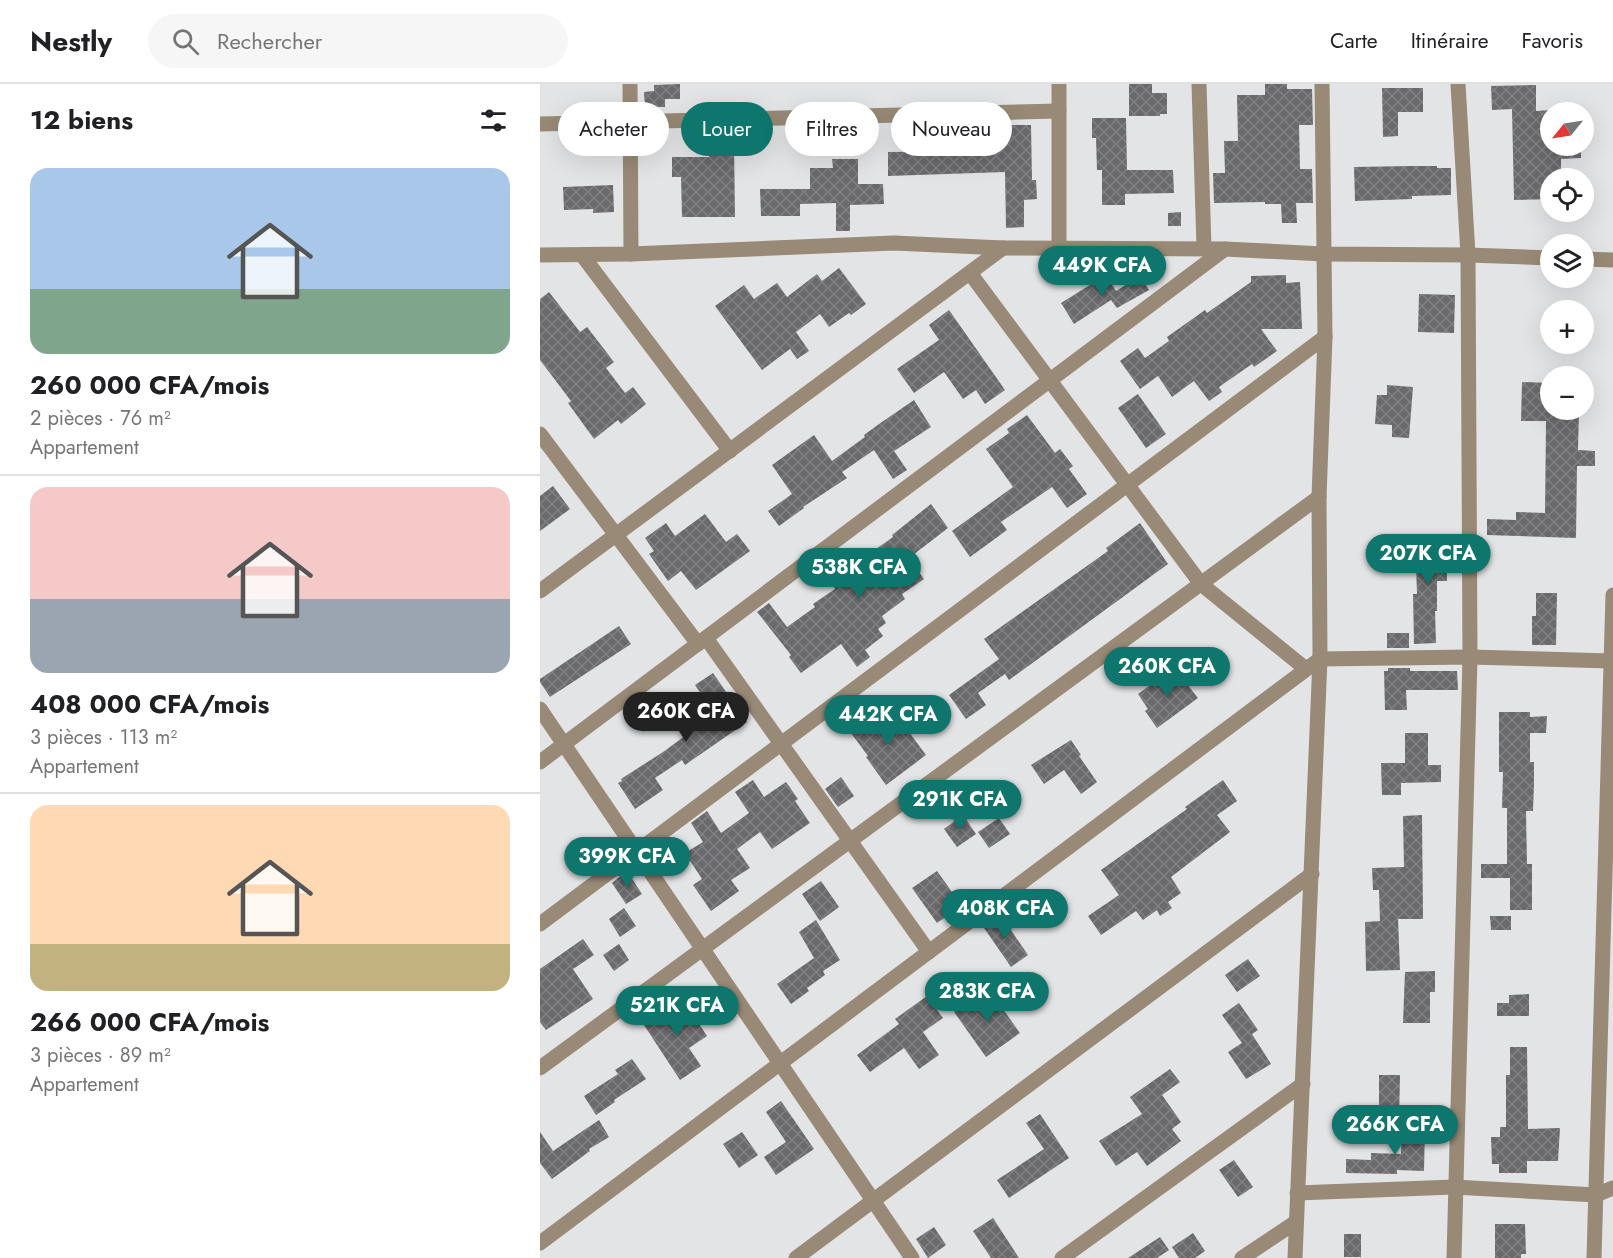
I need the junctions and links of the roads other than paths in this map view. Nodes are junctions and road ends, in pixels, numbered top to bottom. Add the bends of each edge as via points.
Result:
1 (630, 84) edge
2 (1059, 84) edge
3 (1199, 84) edge
4 (1322, 84) edge
5 (1458, 84) edge
6 (630, 102) edge
7 (1059, 111) junction
8 (669, 121) edge
9 (540, 124) edge
10 (558, 124) edge
11 (631, 156) edge
12 (1003, 248) junction
13 (1204, 248) junction
14 (1059, 249) junction
15 (1225, 249) junction
16 (631, 254) junction
17 (1324, 254) junction
18 (540, 255) edge
19 (582, 255) junction
20 (1468, 255) junction
21 (1540, 258) edge
22 (1594, 259) edge
23 (1613, 260) edge
24 (970, 273) junction
25 (1325, 337) junction
26 (1049, 380) junction
27 (540, 434) edge
28 (730, 451) junction
29 (1127, 485) junction
30 (1319, 497) junction
31 (616, 535) junction
32 (1200, 584) junction
33 (540, 591) edge
34 (1613, 596) edge
35 (702, 641) junction
36 (1470, 657) junction
37 (1320, 659) junction
38 (1612, 662) edge
39 (1306, 669) junction
40 (540, 709) edge
41 (781, 743) junction
42 (564, 744) junction
43 (540, 762) edge
44 (850, 841) junction
45 (637, 852) junction
46 (1312, 874) junction
47 (1609, 884) edge
48 (540, 924) edge
49 (702, 949) junction
50 (928, 952) junction
51 (1613, 1044) edge
52 (1600, 1053) junction
53 (780, 1064) junction
54 (540, 1068) edge
55 (1303, 1084) junction
56 (1455, 1187) junction
57 (1613, 1188) edge
58 (1297, 1193) junction
59 (1596, 1195) junction
60 (873, 1201) junction
61 (1296, 1222) junction
62 (540, 1243) edge
63 (796, 1258) edge
64 (912, 1258) edge
65 (1062, 1258) edge
66 (1242, 1258) edge
67 (1295, 1258) edge
68 (1454, 1258) edge
69 (1594, 1258) edge

1 - 6 street
2 - 7 street
3 - 13 street
4 - 17 street
5 - 20 street
7 - 8 street
7 - 14 street
9 - 10 street
11 - 16 street
12 - 14 street
12 - 16 street via 894,243
12 - 24 street
13 - 14 street
13 - 15 street
15 - 17 street
15 - 26 street
16 - 19 street
17 - 20 street
17 - 25 street
18 - 19 street
19 - 28 street
20 - 21 street
20 - 36 street
22 - 23 street
24 - 26 street
24 - 28 street
25 - 29 street
25 - 30 street
26 - 29 street
26 - 35 street
27 - 31 street
28 - 31 street
29 - 32 street
29 - 41 street
30 - 32 street
30 - 37 street
31 - 33 street
31 - 35 street
32 - 39 street
32 - 44 street
34 - 38 street
35 - 41 street
35 - 42 street
36 - 37 street
36 - 38 street
36 - 56 street
37 - 39 street
37 - 46 street
38 - 47 street
39 - 50 street
40 - 42 street
41 - 44 street
41 - 45 street
42 - 43 street
42 - 45 street
44 - 49 street
44 - 50 street
45 - 48 street
45 - 49 street
46 - 55 street
46 - 60 street
47 - 52 street
49 - 53 street
49 - 54 street
50 - 53 street
51 - 52 street
52 - 59 street
53 - 60 street
53 - 62 street
55 - 58 street
55 - 65 street
56 - 58 street
56 - 59 street
56 - 68 street
57 - 59 street
58 - 61 street
59 - 69 street
60 - 63 street
60 - 64 street
61 - 66 street
61 - 67 street

